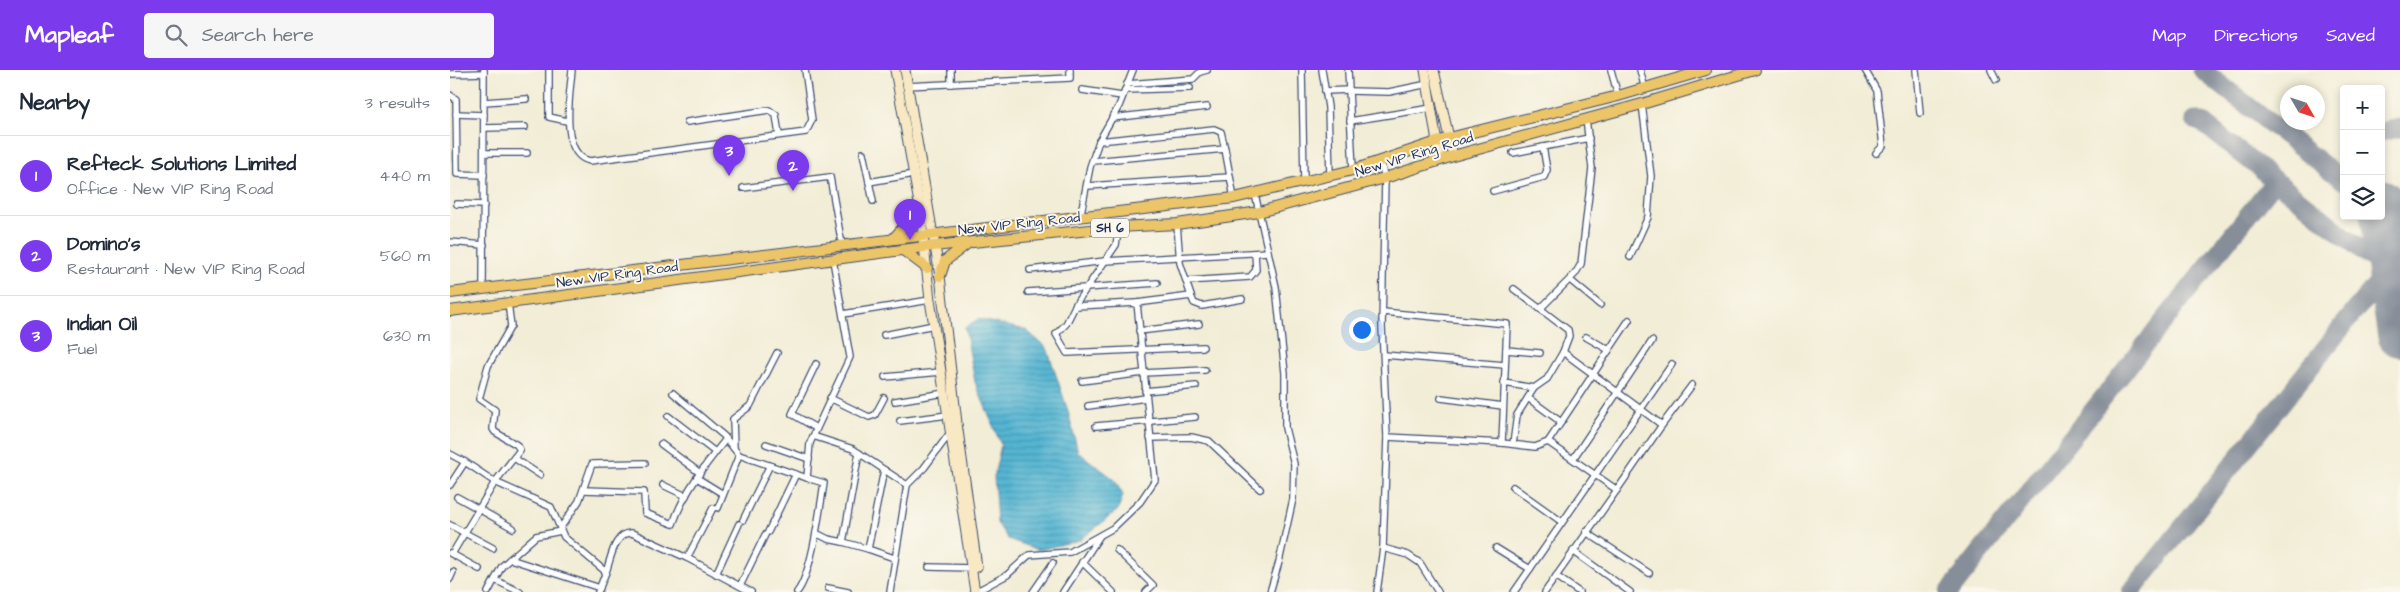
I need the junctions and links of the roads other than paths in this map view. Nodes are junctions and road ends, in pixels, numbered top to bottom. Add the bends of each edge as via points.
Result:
1 (549, 70) edge
2 (572, 70) edge
3 (805, 70) edge
4 (895, 70) edge
5 (905, 70) edge
6 (951, 70) edge
7 (1070, 70) edge
8 (1132, 70) edge
9 (1207, 70) edge
10 (1302, 70) edge
11 (1322, 70) edge
12 (1348, 70) edge
13 (1425, 70) edge
14 (1434, 70) edge
15 (1611, 70) edge
16 (1640, 70) edge
17 (1706, 70) edge
18 (1755, 70) edge
19 (1865, 70) edge
20 (1916, 70) edge
21 (1992, 70) edge
22 (484, 72) edge
23 (450, 74) edge
24 (1996, 80) dead end
25 (951, 84) junction
26 (1428, 84) junction
27 (909, 86) junction
28 (899, 87) junction
29 (1190, 88) dead end
30 (1645, 89) junction
31 (1082, 90) dead end
32 (1125, 90) junction
33 (1349, 90) junction
34 (1325, 91) junction
35 (450, 95) edge
36 (1618, 96) junction
37 (526, 99) dead end
38 (484, 102) junction
39 (1642, 104) junction
40 (1207, 107) dead end
41 (1432, 108) junction
42 (1920, 113) dead end
43 (456, 114) junction
44 (484, 115) junction
45 (1112, 118) junction
46 (1586, 119) junction
47 (567, 121) junction
48 (1350, 121) junction
49 (688, 122) dead end
50 (526, 127) dead end
51 (484, 128) junction
52 (779, 136) junction
53 (1589, 138) junction
54 (1443, 140) junction
55 (1099, 141) junction
56 (1543, 147) junction
57 (1224, 149) junction
58 (527, 153) dead end
59 (864, 153) dead end
60 (1513, 153) dead end
61 (1876, 153) dead end
62 (484, 154) junction
63 (1453, 156) junction
64 (1440, 160) junction
65 (1092, 161) junction
66 (1380, 161) junction
67 (1353, 170) junction
68 (914, 174) junction
69 (1330, 174) junction
70 (484, 175) junction
71 (1230, 177) junction
72 (1385, 178) junction
73 (869, 182) junction
74 (1304, 182) junction
75 (1086, 186) junction
76 (743, 188) dead end
77 (1493, 191) dead end
78 (1255, 194) junction
79 (1234, 198) junction
80 (872, 201) dead end
81 (457, 204) dead end
82 (484, 205) junction
83 (920, 210) junction
84 (1259, 212) junction
85 (1080, 218) junction
86 (1177, 224) junction
87 (1119, 227) junction
88 (928, 235) junction
89 (893, 239) junction
90 (450, 242) edge
91 (969, 242) junction
92 (842, 245) junction
93 (484, 246) junction
94 (930, 246) junction
95 (903, 250) junction
96 (793, 251) junction
97 (1268, 252) junction
98 (1255, 253) junction
99 (1180, 256) junction
100 (1630, 257) dead end
101 (833, 260) junction
102 (1105, 261) junction
103 (694, 263) junction
104 (795, 265) junction
105 (927, 268) junction
106 (1030, 270) dead end
107 (940, 276) junction
108 (696, 277) junction
109 (1570, 280) junction
110 (1186, 281) junction
111 (1157, 283) dead end
112 (483, 289) junction
113 (1086, 289) junction
114 (1514, 289) dead end
115 (1028, 292) dead end
116 (450, 293) edge
117 (1191, 296) junction
118 (1242, 299) dead end
119 (930, 300) junction
120 (508, 303) junction
121 (1137, 303) junction
122 (1600, 305) dead end
123 (1075, 306) junction
124 (1540, 309) junction
125 (450, 311) edge
126 (1383, 312) junction
127 (843, 314) junction
128 (1629, 320) dead end
129 (1199, 324) dead end
130 (934, 325) junction
131 (1139, 331) junction
132 (884, 335) dead end
133 (1586, 338) dead end
134 (1652, 341) dead end
135 (1203, 347) dead end
136 (1506, 350) junction
137 (1609, 350) junction
138 (1141, 351) junction
139 (1563, 352) junction
140 (777, 353) dead end
141 (1540, 353) dead end
142 (1384, 355) junction
143 (816, 364) dead end
144 (1672, 364) dead end
145 (1505, 365) junction
146 (1205, 370) dead end
147 (941, 372) junction
148 (1143, 373) junction
149 (1592, 374) junction
150 (885, 377) dead end
151 (1082, 381) dead end
152 (1504, 383) junction
153 (1692, 385) dead end
154 (1196, 386) dead end
155 (1534, 388) junction
156 (1145, 391) junction
157 (673, 393) dead end
158 (945, 393) junction
159 (1617, 393) junction
160 (830, 398) junction
161 (884, 398) dead end
162 (1146, 398) junction
163 (1441, 398) dead end
164 (1528, 398) junction
165 (895, 401) dead end
166 (1088, 406) dead end
167 (1503, 406) junction
168 (1640, 409) junction
169 (948, 415) junction
170 (668, 416) dead end
171 (1195, 417) dead end
172 (900, 420) dead end
173 (1148, 420) junction
174 (1561, 422) junction
175 (957, 423) junction
176 (1662, 425) junction
177 (1096, 426) dead end
178 (816, 428) junction
179 (951, 432) junction
180 (813, 436) junction
181 (1387, 437) junction
182 (1150, 438) junction
183 (726, 439) junction
184 (1548, 442) junction
185 (1502, 443) junction
186 (660, 444) dead end
187 (766, 444) dead end
188 (1513, 444) junction
189 (734, 449) junction
190 (715, 452) junction
191 (859, 453) junction
192 (450, 454) edge
193 (739, 455) junction
194 (514, 458) junction
195 (809, 458) junction
196 (1573, 459) junction
197 (465, 462) junction
198 (645, 463) dead end
199 (770, 465) junction
200 (884, 470) junction
201 (796, 474) junction
202 (1595, 474) junction
203 (540, 475) dead end
204 (698, 475) junction
205 (807, 478) junction
206 (496, 482) junction
207 (907, 484) junction
208 (450, 485) edge
209 (663, 485) dead end
210 (1512, 486) dead end
211 (1260, 489) dead end
212 (584, 490) junction
213 (1617, 490) junction
214 (723, 494) junction
215 (457, 496) dead end
216 (686, 496) junction
217 (479, 510) junction
218 (1562, 522) junction
219 (450, 525) edge
220 (513, 528) dead end
221 (561, 529) junction
222 (1586, 532) junction
223 (465, 533) junction
224 (816, 533) junction
225 (1100, 535) junction
226 (828, 539) junction
227 (843, 542) junction
228 (813, 543) junction
229 (493, 548) dead end
230 (1383, 548) junction
231 (1496, 548) dead end
232 (868, 549) junction
233 (1117, 550) dead end
234 (1573, 551) junction
235 (451, 554) edge
236 (687, 558) junction
237 (894, 558) junction
238 (510, 559) junction
239 (1082, 562) junction
240 (1053, 563) dead end
241 (929, 567) dead end
242 (972, 568) junction
243 (1530, 569) junction
244 (479, 570) dead end
245 (453, 572) dead end
246 (606, 572) junction
247 (1649, 573) dead end
248 (716, 574) junction
249 (1556, 576) junction
250 (450, 579) edge
251 (494, 580) junction
252 (740, 586) junction
253 (828, 588) dead end
254 (599, 590) edge
255 (978, 591) edge
256 (1577, 591) edge
257 (488, 592) edge
258 (520, 592) edge
259 (751, 592) edge
260 (798, 592) edge
261 (848, 592) edge
262 (890, 592) edge
263 (1033, 592) edge
264 (1063, 592) edge
265 (1113, 592) edge
266 (1146, 592) edge
267 (1270, 592) edge
268 (1377, 592) edge
269 (1438, 592) edge
270 (1514, 592) edge
271 (1545, 592) edge
272 (1630, 592) edge

1 - 47 street via 549,117
2 - 47 street
3 - 52 street via 812,120 810,128 806,132
4 - 28 street
5 - 27 street
6 - 25 street
7 - 25 street via 1070,78
8 - 32 street
9 - 32 street via 1193,79
10 - 74 street
11 - 34 street
12 - 33 street
13 - 26 street
14 - 54 street
15 - 36 street
16 - 30 street
17 - 30 main road, New VIP Ring Road / SH 6
18 - 39 main road, New VIP Ring Road / SH 6
19 - 61 street via 1877,91 1883,146
20 - 42 street
21 - 24 street
22 - 23 street
22 - 38 street
25 - 27 street
26 - 33 street via 1389,92
26 - 41 street
27 - 28 street
27 - 88 street
28 - 68 street
29 - 32 street
30 - 36 main road, New VIP Ring Road / SH 6
31 - 32 street
32 - 45 street
33 - 34 street
33 - 48 street
34 - 69 street
35 - 43 street via 456,99
36 - 54 main road, New VIP Ring Road / SH 6
37 - 38 street
38 - 44 street
39 - 46 main road, New VIP Ring Road / SH 6
39 - 100 street via 1651,184 1648,217
40 - 45 street
41 - 48 street
41 - 54 street
43 - 44 street
43 - 70 street via 457,174
44 - 51 street
45 - 55 street
46 - 53 street
46 - 63 main road, New VIP Ring Road / SH 6
47 - 52 street via 576,152 590,161
48 - 67 street
49 - 52 street via 769,110 776,115
50 - 51 street
51 - 62 street
53 - 56 street
53 - 109 street via 1591,177 1582,264
54 - 63 street
54 - 64 street
54 - 66 main road, New VIP Ring Road / SH 6
55 - 57 street via 1214,129 1221,132
55 - 65 street
56 - 60 street
56 - 77 street via 1547,170 1544,177
57 - 65 street
57 - 71 street
58 - 62 street
59 - 73 street
62 - 70 street
63 - 64 main road, New VIP Ring Road / SH 6
64 - 72 main road, New VIP Ring Road / SH 6
65 - 75 street
66 - 67 main road, New VIP Ring Road / SH 6
66 - 72 street
67 - 69 main road, New VIP Ring Road / SH 6
68 - 73 street
68 - 83 street
69 - 74 main road, New VIP Ring Road / SH 6
70 - 82 street
71 - 75 street
71 - 79 street
72 - 84 main road, New VIP Ring Road / SH 6
72 - 126 street
73 - 80 street
74 - 78 main road, New VIP Ring Road / SH 6
75 - 85 street
76 - 92 street via 830,177
78 - 79 main road, New VIP Ring Road / SH 6
78 - 84 street
79 - 85 main road, New VIP Ring Road / SH 6
81 - 82 street
82 - 93 street
83 - 88 street
83 - 89 main road
84 - 86 main road, New VIP Ring Road / SH 6
84 - 97 street
85 - 88 main road, New VIP Ring Road / SH 6
86 - 87 main road, New VIP Ring Road / SH 6
86 - 99 street
87 - 91 main road, New VIP Ring Road / SH 6
87 - 102 street via 1116,245
88 - 89 main road, New VIP Ring Road / SH 6
88 - 94 street
89 - 92 main road, New VIP Ring Road / SH 6
90 - 93 street
91 - 94 main road, New VIP Ring Road / SH 6
91 - 107 main road via 945,261
92 - 96 main road, New VIP Ring Road / SH 6
93 - 112 street
94 - 95 main road, New VIP Ring Road / SH 6
94 - 105 street
94 - 107 street
95 - 101 main road, New VIP Ring Road / SH 6
95 - 105 main road
96 - 103 main road, New VIP Ring Road / SH 6
96 - 104 main road
97 - 98 street
97 - 267 street via 1276,287 1285,373 1285,428 1294,464 1292,499
98 - 99 street
98 - 110 street via 1256,270 1250,277
99 - 102 street
99 - 110 street
101 - 104 main road, New VIP Ring Road / SH 6
101 - 127 street
102 - 106 street
102 - 113 street
103 - 108 main road
103 - 112 main road, New VIP Ring Road / SH 6
104 - 108 main road, New VIP Ring Road / SH 6
105 - 119 street
107 - 175 street
108 - 120 main road, New VIP Ring Road / SH 6
109 - 122 street
109 - 124 street
110 - 117 street
111 - 113 street
112 - 116 main road, New VIP Ring Road / SH 6
113 - 115 street
113 - 123 street
114 - 124 street
117 - 118 street via 1194,303 1202,306
117 - 121 street
119 - 127 street
119 - 130 street
120 - 125 main road, New VIP Ring Road / SH 6
120 - 194 street via 511,326 488,366 480,399 495,410 493,430 519,448
121 - 123 street
121 - 131 street
123 - 138 street via 1066,324 1056,334 1067,353
124 - 139 street via 1570,332
126 - 136 street via 1507,324
126 - 142 street
127 - 160 street via 850,357
128 - 137 street
129 - 131 street
130 - 132 street
130 - 147 street
131 - 138 street
133 - 137 street
134 - 159 street
135 - 138 street
136 - 141 street
136 - 145 street
137 - 149 street
138 - 148 street
139 - 149 street
139 - 155 street via 1547,380
140 - 189 street via 750,406 733,420
142 - 145 street
142 - 181 street
143 - 178 street via 792,414
144 - 168 street
145 - 152 street
146 - 148 street
147 - 150 street
147 - 158 street
148 - 151 street
148 - 156 street
149 - 159 street
149 - 174 street
152 - 155 street
152 - 167 street
153 - 176 street
154 - 156 street
155 - 164 street
156 - 162 street
157 - 183 street
158 - 165 street
158 - 169 street
159 - 168 street
159 - 196 street
160 - 161 street via 869,418 875,415
160 - 178 street
162 - 166 street
162 - 173 street
163 - 167 street
164 - 174 street
164 - 188 street via 1517,415
167 - 185 street
168 - 176 street
168 - 202 street
169 - 172 street
169 - 179 street
170 - 190 street
171 - 173 street
173 - 177 street
173 - 182 street
174 - 184 street
175 - 179 street
175 - 255 street
176 - 213 street
178 - 180 street
179 - 207 street via 924,468
179 - 242 street
180 - 191 street
180 - 195 street
181 - 185 street
181 - 230 street
182 - 211 street via 1191,437 1209,441
182 - 225 street via 1155,480 1140,502 1113,528
183 - 189 street
183 - 190 street
184 - 188 street via 1535,447
184 - 196 street
185 - 188 street
186 - 204 street
187 - 195 street
189 - 193 street
190 - 204 street
191 - 200 street
191 - 227 street
192 - 197 street
193 - 199 street
193 - 214 street
194 - 203 street
194 - 206 street
195 - 205 street
196 - 202 street
197 - 206 street
197 - 208 street
198 - 212 street via 594,463
199 - 201 street
199 - 248 street
200 - 207 street
200 - 232 street
201 - 205 street
201 - 252 street
202 - 213 street
202 - 218 street
204 - 214 street
204 - 216 street
205 - 224 street via 824,483
206 - 217 street
206 - 221 street via 551,508
207 - 237 street
209 - 216 street
210 - 218 street
212 - 216 street via 644,492 645,513 672,524
212 - 221 street
213 - 222 street
214 - 236 street
215 - 217 street
217 - 220 street
217 - 223 street
218 - 243 street
219 - 223 street
221 - 238 street via 536,536
221 - 246 street via 564,537
222 - 234 street
222 - 247 street
223 - 229 street
223 - 235 street
224 - 226 street
224 - 228 street
225 - 239 street
225 - 255 street via 1070,552 1029,555 1007,575
226 - 227 street
226 - 228 street
227 - 232 street
228 - 260 street
230 - 268 street
230 - 269 street via 1408,555 1420,563
231 - 243 street
232 - 237 street
233 - 266 street via 1153,585
234 - 249 street
234 - 272 street
235 - 244 street
236 - 246 street via 628,533 618,539
236 - 248 street
237 - 262 street
238 - 251 street
238 - 254 street
239 - 264 street
239 - 265 street
240 - 263 street
241 - 242 street
242 - 255 street
243 - 270 street
245 - 250 street
246 - 254 street
248 - 252 street
249 - 256 street
249 - 271 street
251 - 257 street
251 - 258 street
252 - 259 street
253 - 261 street

